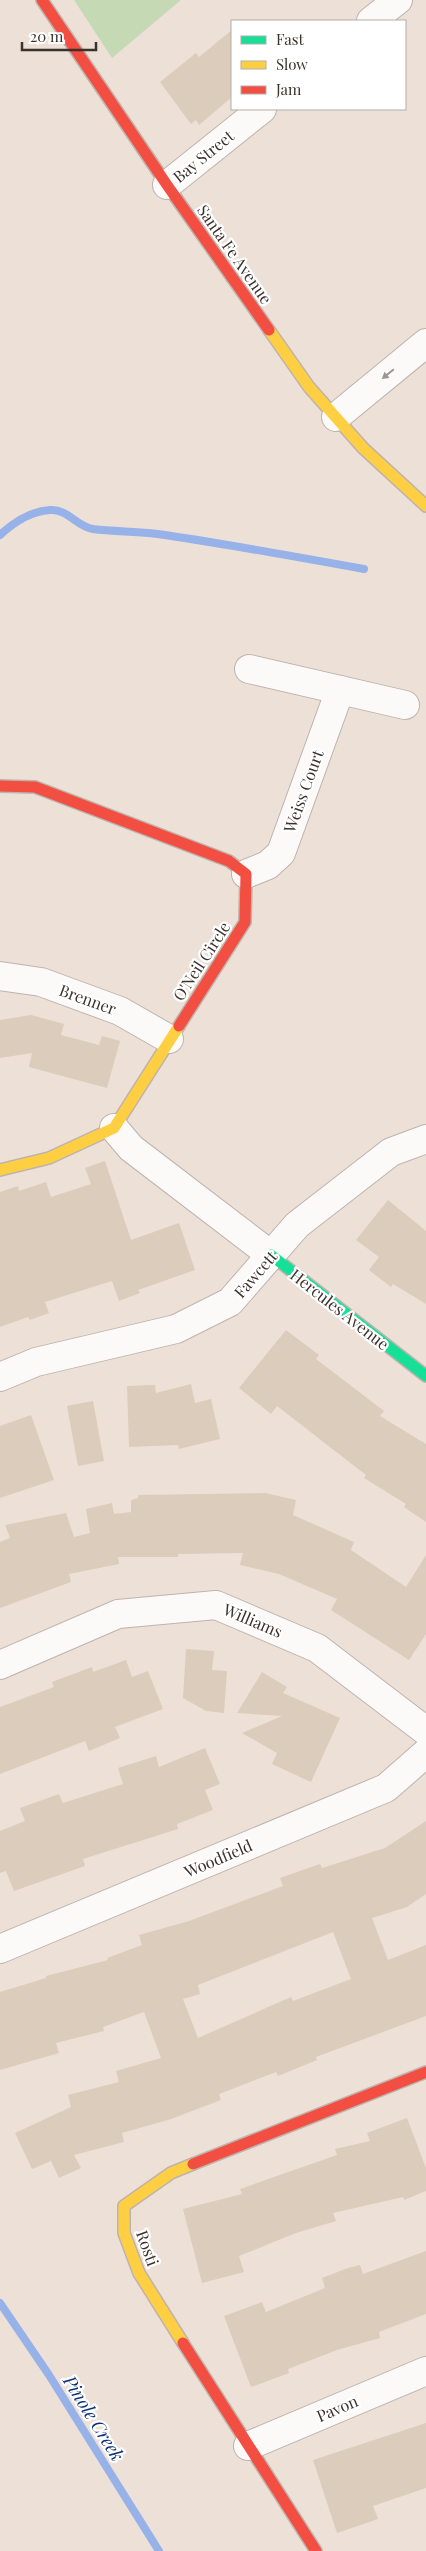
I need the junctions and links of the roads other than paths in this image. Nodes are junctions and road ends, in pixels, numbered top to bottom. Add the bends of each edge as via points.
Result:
1 (42, 0) edge
2 (398, 0) edge
3 (372, 20) edge
4 (261, 110) edge
5 (167, 185) junction
6 (426, 343) edge
7 (336, 417) junction
8 (426, 506) edge
9 (249, 669) dead end
10 (340, 690) junction
11 (405, 705) dead end
12 (0, 786) edge
13 (246, 874) junction
14 (0, 976) edge
15 (170, 1039) junction
16 (114, 1128) junction
17 (426, 1138) edge
18 (0, 1170) edge
19 (272, 1255) junction
20 (0, 1376) edge
21 (426, 1376) edge
22 (0, 1665) edge
23 (426, 1731) edge
24 (426, 1753) edge
25 (0, 1949) edge
26 (426, 2072) edge
27 (426, 2371) edge
28 (248, 2446) junction
29 (316, 2551) edge

1 - 5 street, Santa Fe Avenue
2 - 3 street
4 - 5 street, Bay Street
5 - 7 street, Santa Fe Avenue via 309,387
6 -> 7 street
7 - 8 street, Santa Fe Avenue via 363,448
9 - 10 street
10 - 11 street
10 - 13 street, Weiss Court via 281,853 268,864
12 - 13 street via 35,787 229,861
13 - 15 street, O'Neil Circle via 246,922
14 - 15 street, Brenner via 41,982 120,1011
15 - 16 street, O'Neil Circle
16 - 18 street via 49,1158
16 - 19 street, Hercules Avenue via 131,1148
17 - 19 street, Fawcett via 391,1152 297,1224
19 - 20 street, Fawcett via 230,1302 176,1329 36,1362
19 - 21 street, Hercules Avenue
22 - 23 street, Williams via 118,1614 216,1605 317,1648
24 - 25 street, Woodfield via 386,1788
26 - 28 street, Rosti via 171,2173 124,2206 124,2233 139,2273
27 - 28 street, Pavon
28 - 29 street, Rosti

